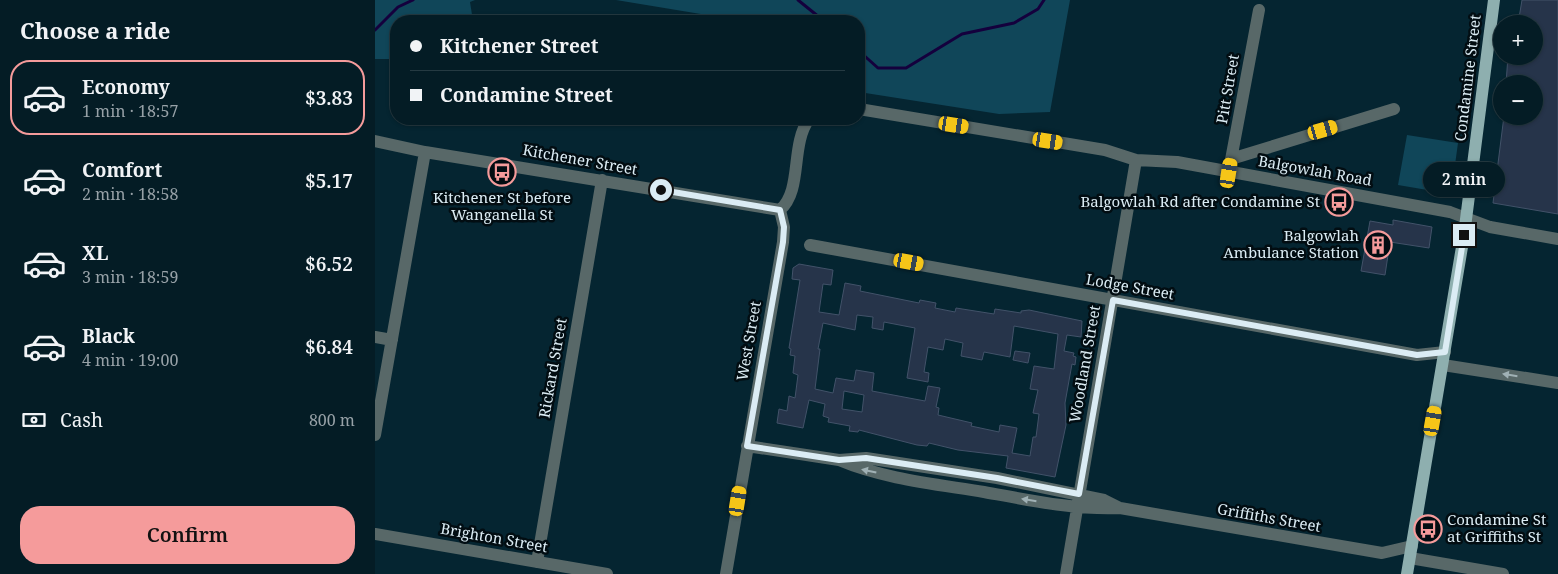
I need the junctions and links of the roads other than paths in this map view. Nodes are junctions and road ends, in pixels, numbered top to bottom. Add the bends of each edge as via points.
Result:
1 (1494, 0) edge
2 (1259, 10) dead end
3 (865, 110) edge
4 (1394, 110) dead end
5 (805, 125) edge
6 (375, 141) edge
7 (425, 152) junction
8 (1231, 159) junction
9 (1136, 160) junction
10 (1229, 173) junction
11 (602, 180) junction
12 (780, 210) junction
13 (1467, 218) junction
14 (1558, 239) edge
15 (810, 245) dead end
16 (1113, 300) junction
17 (375, 337) edge
18 (392, 340) junction
19 (1445, 352) junction
20 (1443, 365) junction
21 (1558, 382) edge
22 (375, 435) edge
23 (747, 446) junction
24 (839, 460) junction
25 (1079, 494) junction
26 (1077, 508) junction
27 (1120, 508) junction
28 (375, 534) edge
29 (1411, 552) junction
30 (543, 567) edge
31 (607, 574) edge
32 (726, 574) edge
33 (1066, 574) edge
34 (1407, 574) edge
35 (1503, 574) edge

1 - 13 main road, Condamine Street
2 - 8 street, Pitt Street
3 - 9 street, Balgowlah Road via 1105,150
4 - 8 street
5 - 12 street via 800,134 792,189
6 - 7 street, Kitchener Street
7 - 11 street, Kitchener Street
7 - 18 street
8 - 10 street, Pitt Street
9 - 10 street, Balgowlah Road via 1177,162
9 - 16 street, Woodland Street
10 - 13 street, Balgowlah Road via 1450,212
11 - 12 street, Kitchener Street
11 - 30 street, Rickard Street
12 - 23 street, West Street via 783,242
13 - 14 street, Balgowlah Road via 1490,227
13 - 19 main road, Condamine Street
15 - 16 street, Lodge Street
16 - 19 street, Lodge Street via 1417,355
16 - 25 street, Woodland Street
17 - 18 street
18 - 22 street
19 - 20 main road, Condamine Street
21 -> 20 street
20 - 29 main road, Condamine Street
23 - 24 street, Griffiths Street
23 - 32 street, West Street
24 - 25 street, Griffiths Street via 866,458
26 -> 24 street, Griffiths Street via 861,470
25 - 26 street, Woodland Street
25 - 27 street, Griffiths Street
26 - 27 street, Griffiths Street
26 - 33 street, Woodland Street
27 - 29 street, Griffiths Street via 1382,553
28 - 30 street, Brighton Street
29 - 34 main road, Condamine Street
29 - 35 street, Griffiths Street
30 - 31 street, Brighton Street

